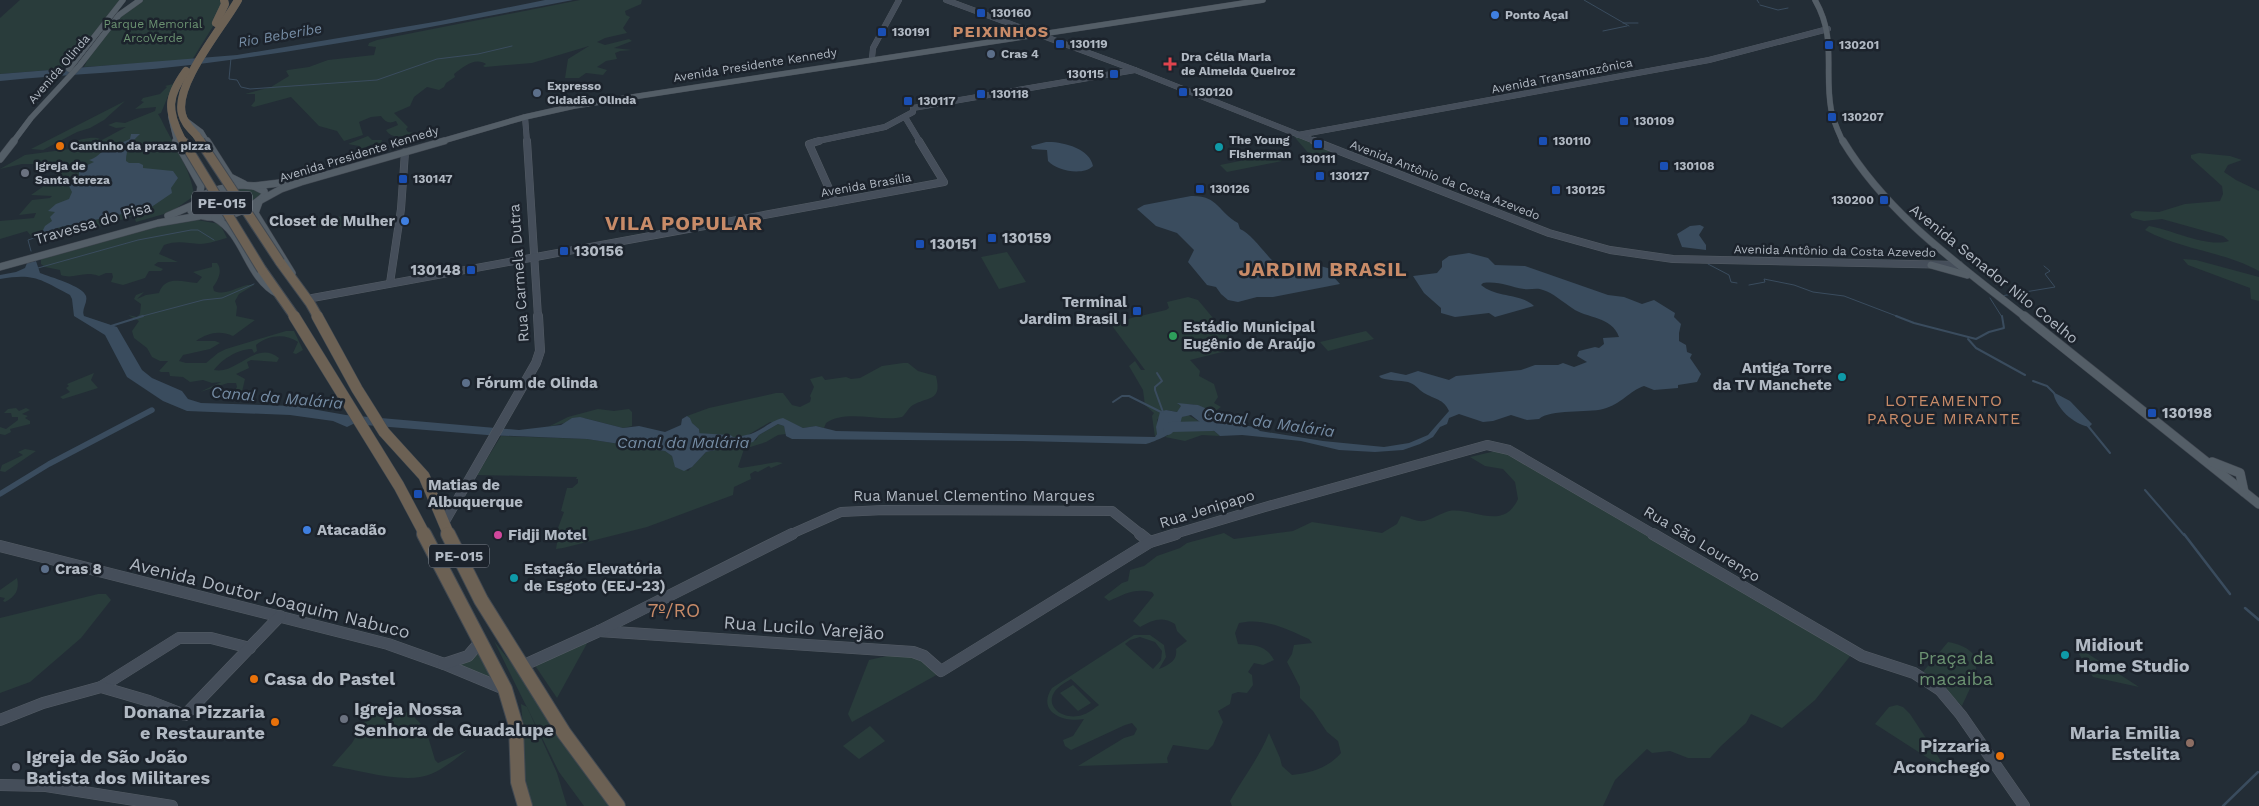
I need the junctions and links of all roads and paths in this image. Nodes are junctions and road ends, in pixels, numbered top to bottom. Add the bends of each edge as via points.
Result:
1 (123, 0) edge
2 (140, 0) edge
3 (224, 0) edge
4 (238, 0) edge
5 (899, 0) edge
6 (946, 0) edge
7 (1249, 0) edge
8 (1263, 0) edge
9 (1815, 0) edge
10 (1828, 29) junction
11 (1036, 33) junction
12 (872, 58) junction
13 (194, 63) junction
14 (80, 65) joint
15 (72, 66) joint
16 (1135, 70) junction
17 (66, 77) junction
18 (171, 117) junction
19 (525, 117) junction
20 (905, 117) junction
21 (184, 119) junction
22 (911, 126) joint
23 (1298, 135) junction
24 (0, 152) edge
25 (406, 152) junction
26 (0, 159) edge
27 (250, 185) junction
28 (199, 198) junction
29 (260, 201) junction
30 (835, 202) junction
31 (191, 206) junction
32 (199, 216) junction
33 (213, 217) junction
34 (1941, 251) junction
35 (32, 256) junction
36 (534, 256) junction
37 (0, 261) edge
38 (1931, 265) junction
39 (1959, 265) junction
40 (0, 267) edge
41 (294, 280) junction
42 (390, 283) junction
43 (1984, 285) junction
44 (281, 296) junction
45 (307, 299) junction
46 (1510, 450) joint
47 (2259, 504) edge
48 (444, 522) junction
49 (1150, 542) junction
50 (0, 546) edge
51 (280, 616) junction
52 (599, 630) junction
53 (480, 642) junction
54 (250, 648) junction
55 (444, 664) junction
56 (522, 666) junction
57 (941, 671) joint
58 (100, 687) junction
59 (505, 689) junction
60 (0, 720) edge
61 (0, 786) edge
62 (172, 806) edge
63 (524, 806) edge
64 (618, 806) edge
65 (2024, 806) edge

1 - 15 main road, Avenida Olinda
2 - 14 main road, Avenida Olinda via 119,15
3 - 13 highway via 221,15
4 - 13 highway
5 - 12 street via 873,48
6 - 11 street, Avenida Antônio da Costa Azevedo
7 - 11 main road, Avenida Presidente Kennedy
8 - 11 main road, Avenida Presidente Kennedy
9 - 10 main road, Avenida Senador Nilo Coelho
10 - 23 street, Avenida Transamazônica via 1709,60
10 - 34 main road, Avenida Senador Nilo Coelho via 1831,107 1840,136 1880,194 1905,221
11 - 12 main road, Avenida Presidente Kennedy
11 - 16 street, Avenida Antônio da Costa Azevedo
12 - 19 main road, Avenida Presidente Kennedy via 610,99
12 - 27 main road, Avenida Presidente Kennedy via 556,106 293,181
13 - 18 highway via 174,91
13 - 21 highway via 182,94
14 - 17 main road, Avenida Olinda
15 - 17 main road, Avenida Olinda
16 - 20 street via 913,108 913,112
16 - 23 street, Avenida Antônio da Costa Azevedo
17 - 24 main road, Avenida Olinda via 37,103
17 - 26 main road, Avenida Olinda
18 - 28 main road via 174,136 202,186
18 - 44 highway, PE-015, bridge via 262,270
19 - 25 main road, Avenida Presidente Kennedy
19 - 36 street, Rua Carmela Dutra
20 - 22 main road
20 - 30 street via 885,127 809,144
21 - 27 main road via 201,132 230,177
21 - 41 highway, PE-015, bridge
22 - 30 street, Avenida Brasília via 944,182
23 - 38 street, Avenida Antônio da Costa Azevedo via 1557,236 1615,251 1673,259
25 - 29 main road, Avenida Presidente Kennedy via 300,182
25 - 42 street
27 - 28 main road, Avenida Presidente Kennedy via 218,190
27 - 29 main road via 264,191
28 - 31 main road
29 - 33 main road, Avenida Presidente Kennedy via 235,213
29 - 41 main road via 255,213
30 - 36 street, Avenida Brasília
31 - 32 main road via 192,213
31 - 35 main road, Travessa do Pisa via 157,220
32 - 33 main road, Avenida Presidente Kennedy
32 - 35 main road via 158,222
33 - 44 main road via 227,224 258,277
34 - 38 main road via 1942,261
34 - 39 main road, Avenida Senador Nilo Coelho
35 - 37 main road, Travessa do Pisa
35 - 40 main road
36 - 42 street, Avenida Brasília
36 - 48 street, Rua Carmela Dutra via 540,351 533,369
38 - 39 street, Avenida Antônio da Costa Azevedo
38 - 43 main road via 1961,272
39 - 43 main road, Avenida Senador Nilo Coelho
41 - 45 highway, PE-015
42 - 45 street, Avenida Brasília
43 - 47 main road, Avenida Senador Nilo Coelho via 2204,459 2240,473 2244,492
44 - 53 highway, PE-015 via 399,486
45 - 48 highway, PE-015 via 372,415 424,476
46 - 49 street, Rua Jenipapo via 1487,445
46 - 65 street, Rua São Lourenço via 1862,656 1914,673 1934,685 1944,694
48 - 56 highway, PE-015 via 481,600
49 - 52 street, Rua Manuel Clementino Marques via 1112,511 844,511
49 - 57 street, Rua Jenipapo
50 - 51 main road, Avenida Doutor Joaquim Nabuco
51 - 54 street
51 - 55 street, Avenida Doutor Joaquim Nabuco via 388,644
52 - 56 street, Rua Manuel Clementino Marques
52 - 57 street, Rua Lucilo Varejão via 913,652 924,656
53 - 55 street via 468,656
53 - 59 highway, PE-015
54 - 58 street via 211,638 179,638
54 - 58 street via 185,715
55 - 59 main road, Avenida Doutor Joaquim Nabuco
56 - 64 highway, PE-015 via 564,733
58 - 60 street via 43,703
59 - 63 highway, PE-015 via 514,717
61 - 62 street via 46,786

